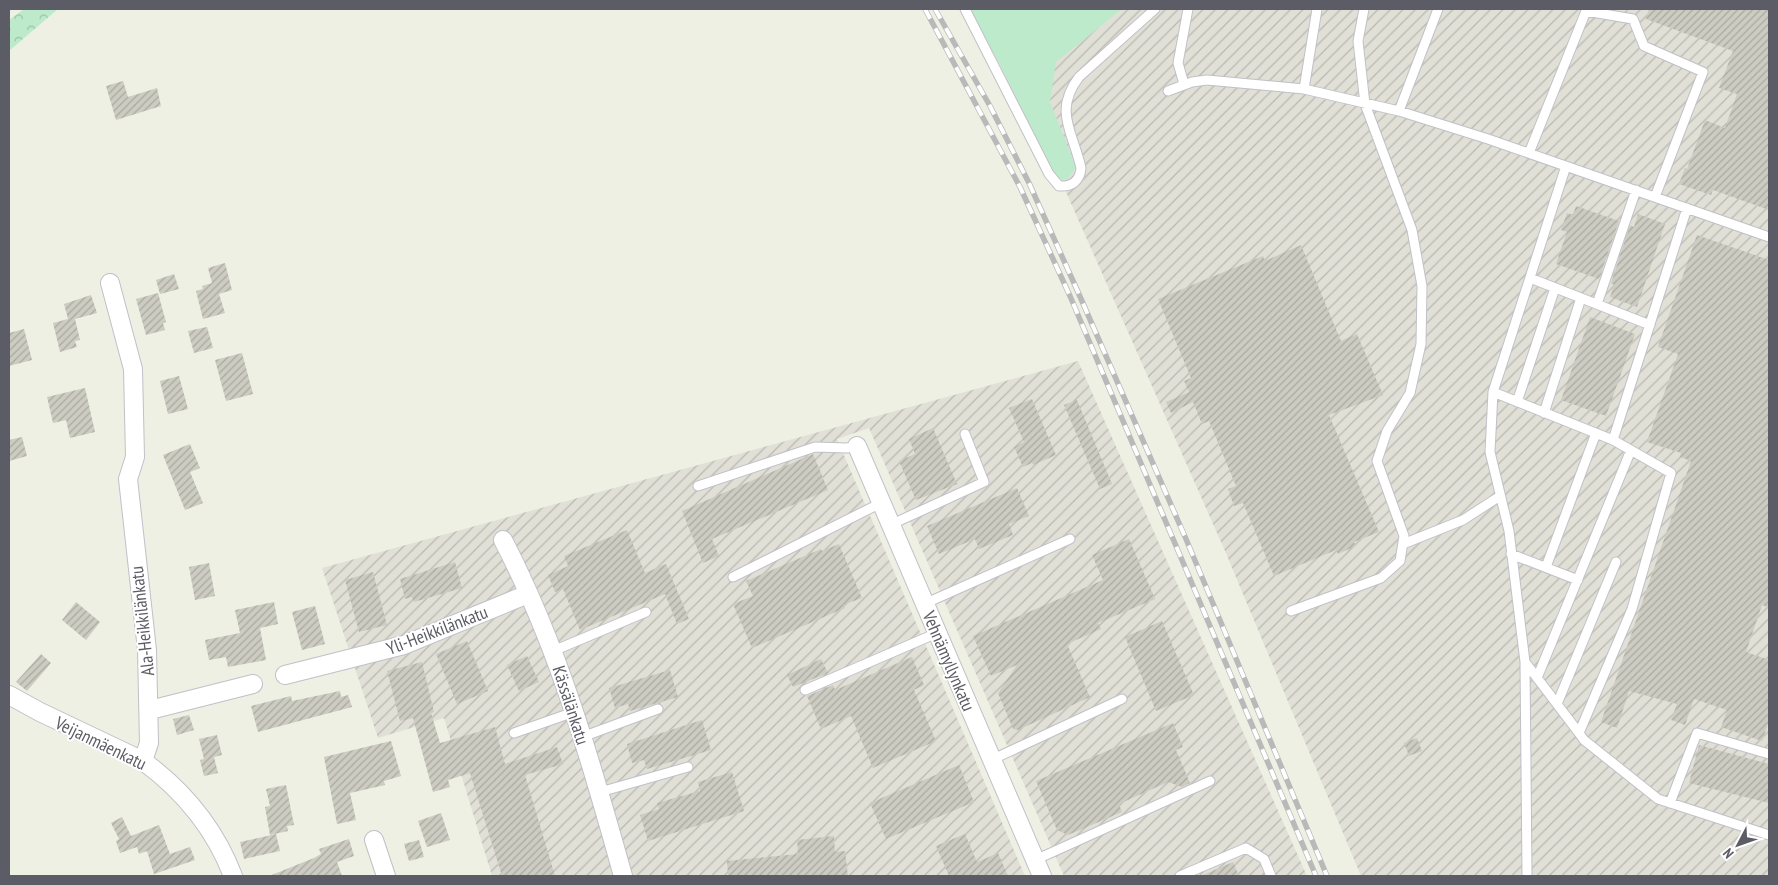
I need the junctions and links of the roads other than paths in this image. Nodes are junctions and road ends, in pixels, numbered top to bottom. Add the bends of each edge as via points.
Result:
1 (966, 9) edge
2 (1155, 9) edge
3 (1188, 9) edge
4 (1317, 9) edge
5 (1364, 9) edge
6 (1438, 9) edge
7 (1184, 84) junction
8 (1304, 89) junction
9 (1168, 90) dead end
10 (1365, 104) junction
11 (1399, 111) junction
12 (1529, 153) junction
13 (1566, 166) junction
14 (1636, 190) junction
15 (1655, 197) junction
16 (1687, 208) junction
17 (1769, 237) edge
18 (1530, 278) junction
19 (110, 283) dead end
20 (1555, 288) junction
21 (1581, 298) junction
22 (1597, 304) junction
23 (1650, 324) junction
24 (1493, 392) junction
25 (1517, 402) junction
26 (1544, 413) junction
27 (1596, 433) junction
28 (965, 434) dead end
29 (1613, 440) junction
30 (857, 446) joint
31 (1631, 450) junction
32 (698, 486) dead end
33 (1500, 496) junction
34 (881, 503) junction
35 (890, 525) junction
36 (502, 540) dead end
37 (1070, 540) dead end
38 (1403, 544) junction
39 (1511, 554) junction
40 (1616, 562) dead end
41 (1546, 567) junction
42 (733, 577) dead end
43 (1578, 580) junction
44 (528, 594) junction
45 (924, 604) junction
46 (1292, 611) dead end
47 (646, 612) dead end
48 (937, 633) junction
49 (553, 651) junction
50 (1525, 662) junction
51 (285, 675) dead end
52 (1538, 678) junction
53 (253, 684) dead end
54 (805, 690) dead end
55 (9, 695) edge
56 (1122, 699) dead end
57 (1557, 704) junction
58 (658, 709) dead end
59 (150, 710) junction
60 (574, 712) junction
61 (514, 733) dead end
62 (1578, 733) junction
63 (582, 737) junction
64 (1769, 754) edge
65 (992, 760) junction
66 (143, 761) junction
67 (688, 767) dead end
68 (1210, 781) dead end
69 (600, 792) junction
70 (1670, 803) junction
71 (1769, 835) edge
72 (374, 840) dead end
73 (1035, 860) junction
74 (233, 876) edge
75 (386, 876) edge
76 (622, 876) edge
77 (1042, 876) edge
78 (1180, 876) edge
79 (1271, 876) edge
80 (1527, 876) edge

1 - 2 lane via 1049,174 1059,186 1065,186 1077,181 1081,168 1065,115 1070,89 1079,77
3 - 7 lane via 1178,63
4 - 8 lane
5 - 10 lane via 1358,41
6 - 11 lane
7 - 8 lane via 1207,80
7 - 9 lane
8 - 10 lane
10 - 11 lane
10 - 38 lane via 1412,230 1422,286 1420,344 1410,393 1386,431 1377,460 1404,536
11 - 12 lane
12 - 13 lane
12 - 15 lane via 1586,11 1633,19 1644,46 1703,72
13 - 14 lane
13 - 18 lane
14 - 15 lane
14 - 22 lane
15 - 16 lane
16 - 17 lane
16 - 23 lane
18 - 20 lane
18 - 24 lane
19 - 59 street, Ala-Heikkilänkatu via 133,369 135,456 128,480 146,637
20 - 21 lane
20 - 25 lane
21 - 22 lane
21 - 26 lane
22 - 23 lane
23 - 29 lane
24 - 25 lane
24 - 33 lane via 1490,452
25 - 26 lane
26 - 27 lane
27 - 29 lane
27 - 41 lane
28 - 35 lane via 984,482
29 - 31 lane
30 - 32 lane via 815,447
30 - 34 street, Vehnämyllynkatu
31 - 43 lane
31 - 62 lane via 1671,473 1632,609
33 - 38 lane via 1463,520
33 - 39 lane
34 - 35 street, Vehnämyllynkatu
34 - 42 lane
35 - 45 street, Vehnämyllynkatu
36 - 44 street, Kässälänkatu
37 - 45 lane
38 - 46 lane via 1400,561 1381,578
39 - 41 lane
39 - 50 lane
40 - 57 lane
41 - 43 lane
43 - 52 lane
44 - 49 street, Kässälänkatu
44 - 51 street, Yli-Heikkilänkatu via 404,645
45 - 48 street, Vehnämyllynkatu
47 - 49 lane
48 - 54 lane
48 - 65 street, Vehnämyllynkatu
49 - 60 street, Kässälänkatu
50 - 52 lane
50 - 80 lane
52 - 57 lane
53 - 59 street
55 - 66 street, Veijanmäenkatu
56 - 65 lane
57 - 62 lane
58 - 63 lane
59 - 66 street, Ala-Heikkilänkatu via 149,743
60 - 61 lane
60 - 63 street, Kässälänkatu
62 - 70 lane via 1658,799
63 - 69 street, Kässälänkatu
64 - 70 lane via 1697,733
65 - 73 street, Vehnämyllynkatu
66 - 74 street, Veijanmäenkatu via 170,782 189,803 213,835
67 - 69 lane
68 - 73 lane
69 - 76 street, Kässälänkatu
70 - 71 lane
72 - 75 street
73 - 77 street, Vehnämyllynkatu
78 - 79 lane via 1246,848 1264,859

